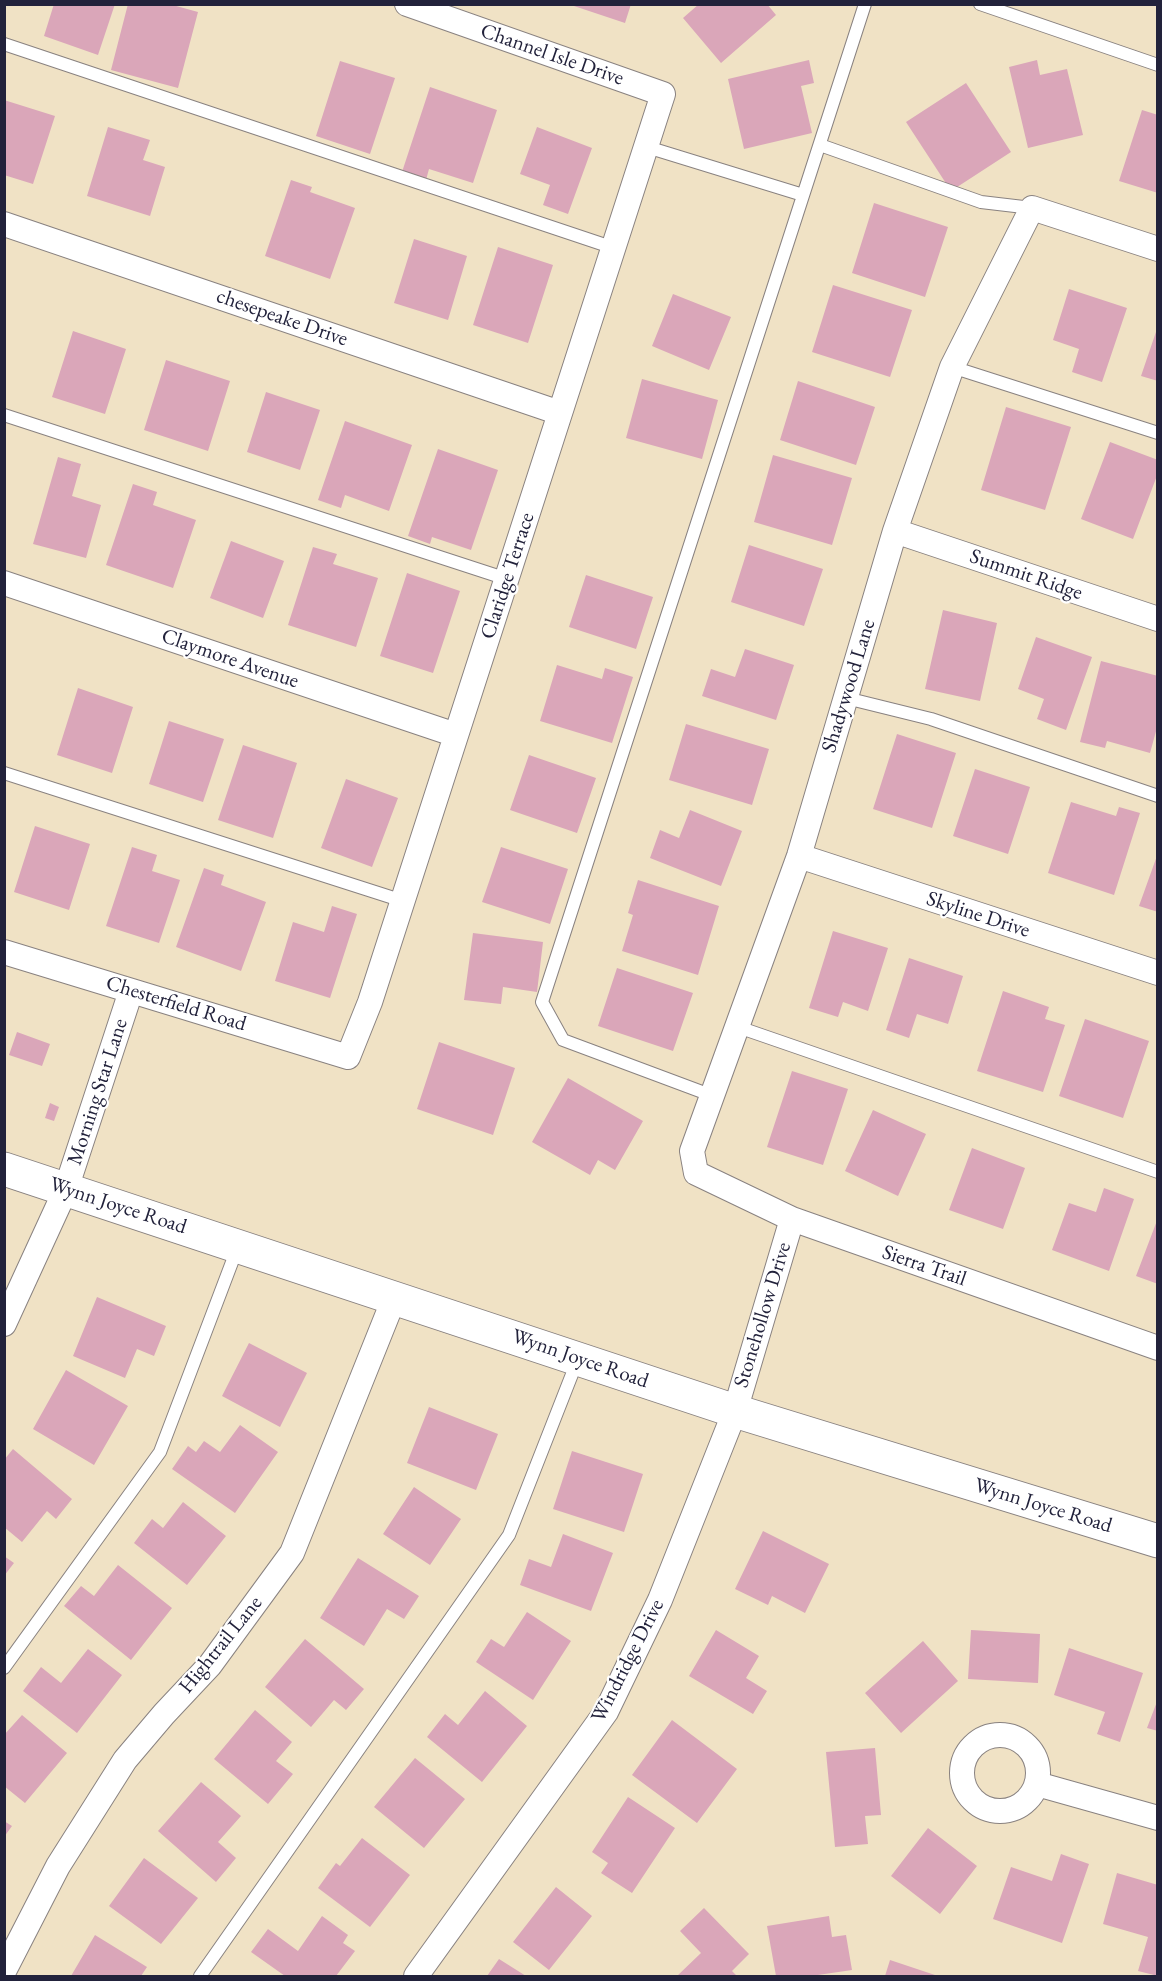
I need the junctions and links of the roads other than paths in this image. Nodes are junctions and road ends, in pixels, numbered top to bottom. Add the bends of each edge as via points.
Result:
1 (407, 4) edge
2 (865, 4) edge
3 (980, 4) edge
4 (4, 44) edge
5 (1158, 65) edge
6 (663, 94) joint
7 (820, 145) junction
8 (647, 147) junction
9 (803, 195) junction
10 (1032, 208) junction
11 (4, 224) edge
12 (614, 248) junction
13 (1158, 249) edge
14 (952, 367) junction
15 (560, 413) junction
16 (4, 415) edge
17 (1158, 434) edge
18 (895, 531) junction
19 (507, 579) junction
20 (4, 584) edge
21 (1158, 619) edge
22 (846, 698) junction
23 (456, 735) junction
24 (4, 773) edge
25 (1158, 796) edge
26 (799, 856) junction
27 (403, 901) junction
28 (4, 952) edge
29 (1158, 973) edge
30 (131, 991) junction
31 (738, 1027) junction
32 (348, 1057) joint
33 (713, 1096) junction
34 (4, 1169) edge
35 (1158, 1172) edge
36 (696, 1173) joint
37 (66, 1189) junction
38 (792, 1219) junction
39 (238, 1245) junction
40 (396, 1296) junction
41 (4, 1324) edge
42 (1158, 1348) edge
43 (578, 1358) junction
44 (735, 1411) junction
45 (1158, 1541) edge
46 (4, 1668) edge
47 (1037, 1784) dead end
48 (1158, 1818) edge
49 (4, 1971) edge
50 (200, 1977) edge
51 (416, 1977) edge

1 - 6 street, Channel Isle Drive
2 - 7 lane
3 - 5 lane
4 - 12 lane
6 - 8 street, Claridge Terrace
7 - 9 lane
7 - 10 lane via 981,202
8 - 9 lane
8 - 12 street, Claridge Terrace
9 - 33 lane via 542,1002 562,1040
10 - 13 street
10 - 14 street, Shadywood Lane
11 - 15 street, chesepeake Drive
12 - 15 street, Claridge Terrace
14 - 17 lane
14 - 18 street, Shadywood Lane
15 - 19 street, Claridge Terrace
16 - 19 lane
18 - 21 street, Summit Ridge
18 - 22 street, Shadywood Lane
19 - 23 street, Claridge Terrace
20 - 23 street, Claymore Avenue
22 - 25 lane via 931,718
22 - 26 street, Shadywood Lane
23 - 27 street, Claridge Terrace
24 - 27 lane
26 - 29 street, Skyline Drive
26 - 31 street, Shadywood Lane
27 - 32 street, Claridge Terrace
28 - 30 street, Chesterfield Road
30 - 32 street, Chesterfield Road
30 - 37 street, Morning Star Lane
31 - 33 street, Shadywood Lane
31 - 35 lane
33 - 36 street, Shadywood Lane via 692,1151
34 - 37 street, Wynn Joyce Road
36 - 38 street, Sierra Trail
37 - 39 street, Wynn Joyce Road
37 - 41 street, Morning Star Lane
38 - 42 street, Sierra Trail
38 - 44 street, Stonehollow Drive
39 - 40 street, Wynn Joyce Road
39 - 46 lane via 160,1452
40 - 43 street, Wynn Joyce Road
40 - 49 street, Hightrail Lane via 292,1553 210,1665 125,1760 58,1866
43 - 44 street, Wynn Joyce Road
43 - 50 lane via 509,1535
44 - 45 street, Wynn Joyce Road
44 - 51 street, Windridge Drive via 660,1600 606,1712
47 - 48 street

